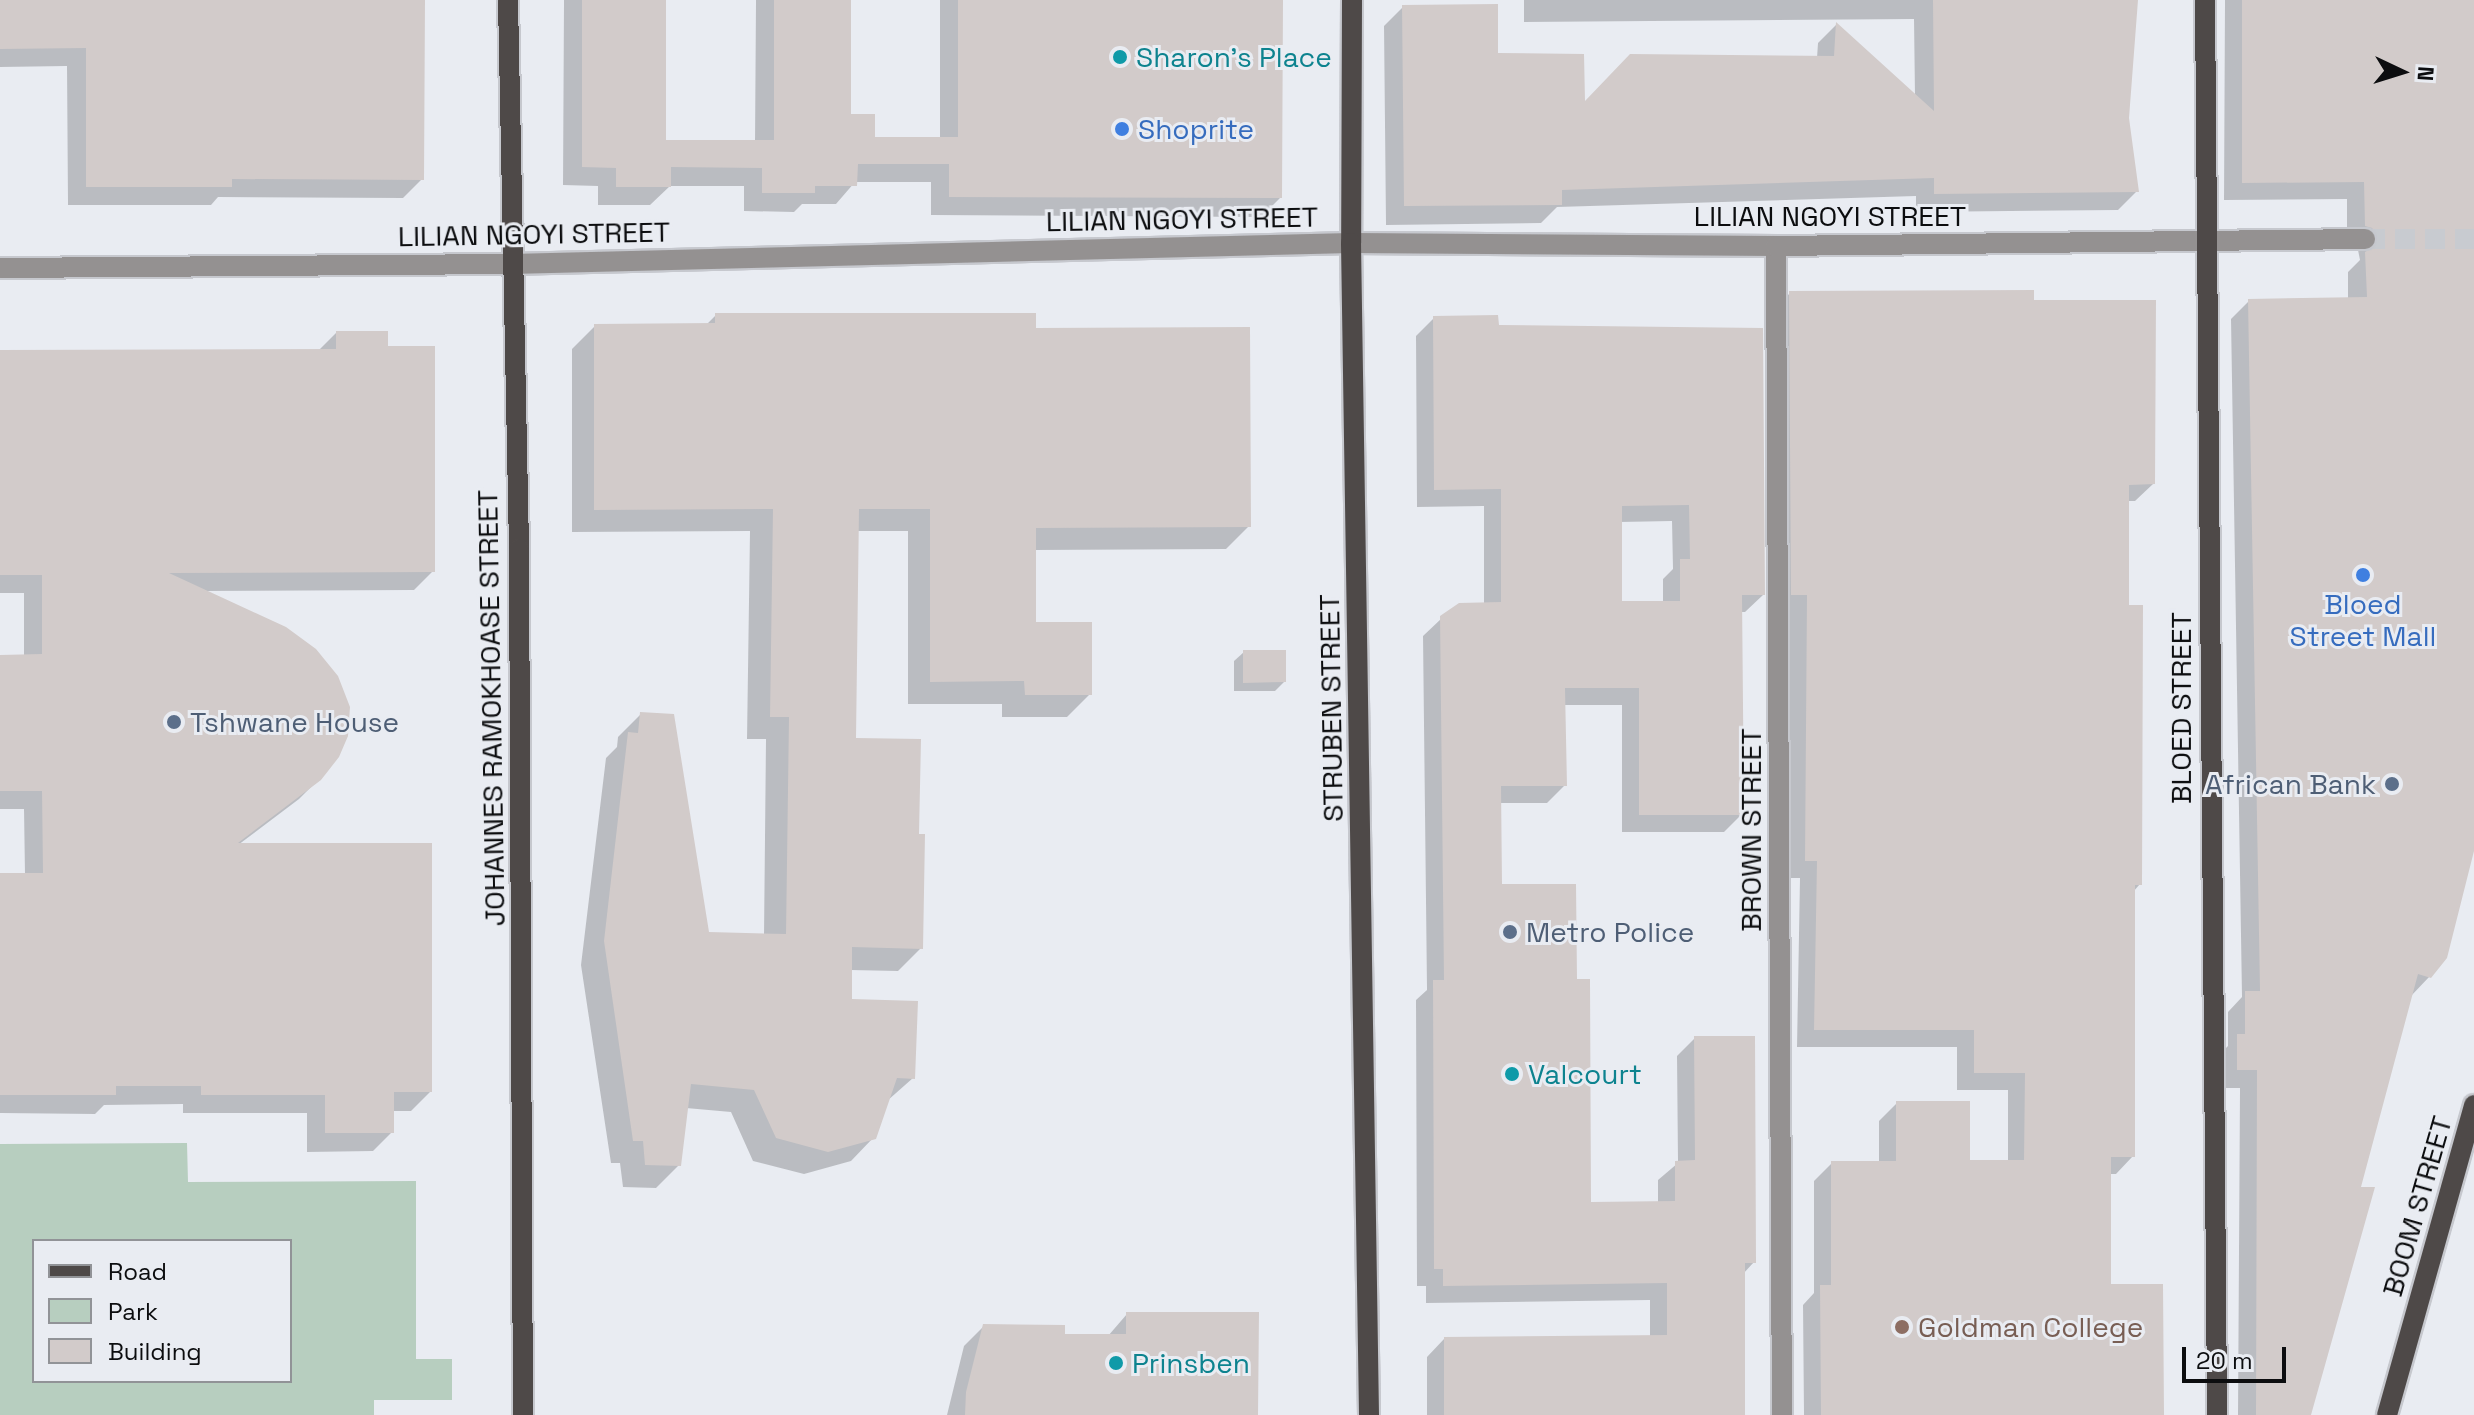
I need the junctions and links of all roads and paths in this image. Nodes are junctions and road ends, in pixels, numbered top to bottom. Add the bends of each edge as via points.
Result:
1 (508, 0) edge
2 (1352, 0) edge
3 (2205, 0) edge
4 (2365, 239) tunnel mouth
5 (2206, 240) junction
6 (1351, 243) junction
7 (1776, 246) junction
8 (511, 264) junction
9 (0, 268) edge
10 (2474, 1105) edge
11 (523, 1415) edge
12 (1369, 1415) edge
13 (1782, 1415) edge
14 (2217, 1415) edge
15 (2387, 1415) edge

1 - 8 main road, JOHANNES RAMOKHOASE STREET
2 - 6 main road, STRUBEN STREET
3 - 5 main road, BLOED STREET
4 - 5 street, LILIAN NGOYI STREET
5 - 7 street, LILIAN NGOYI STREET
5 - 14 main road, BLOED STREET
6 - 7 street, LILIAN NGOYI STREET
6 - 8 street, LILIAN NGOYI STREET
6 - 12 main road, STRUBEN STREET
7 - 13 street, BROWN STREET
8 - 9 street, LILIAN NGOYI STREET
8 - 11 main road, JOHANNES RAMOKHOASE STREET via 519,549
10 - 15 main road, BOOM STREET

